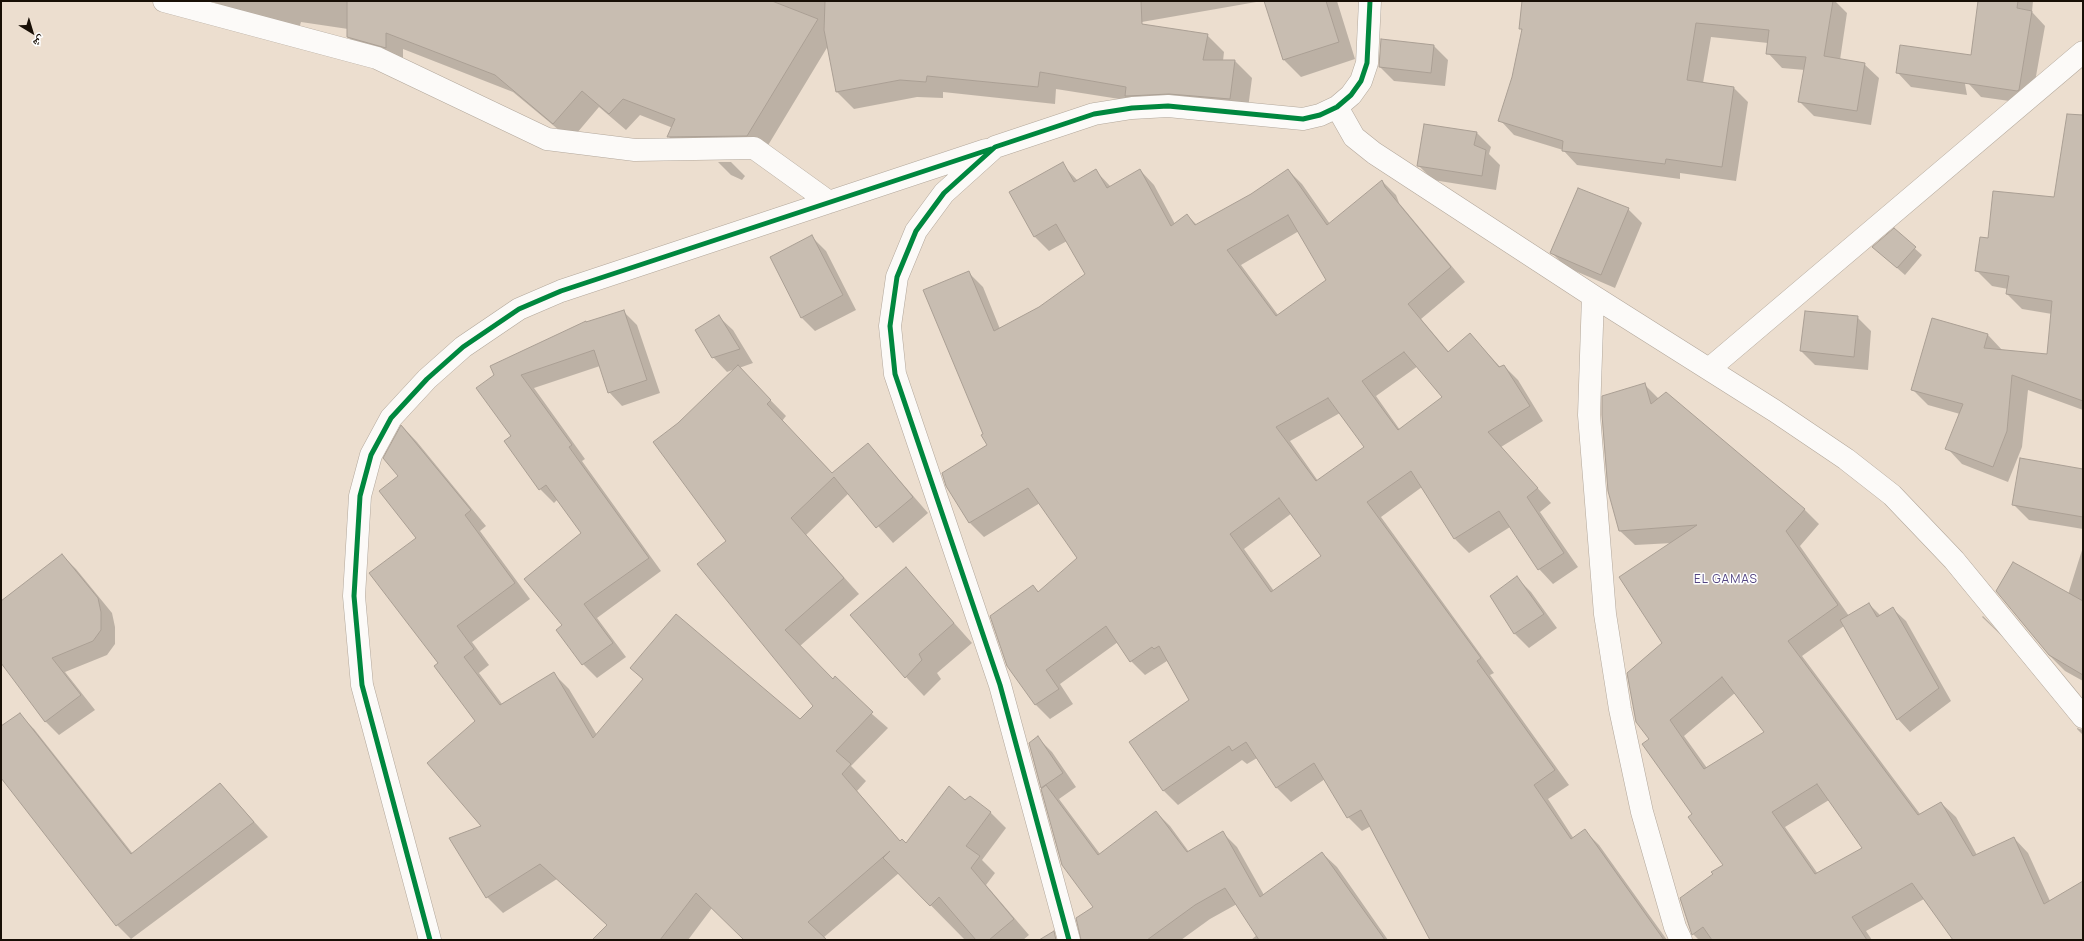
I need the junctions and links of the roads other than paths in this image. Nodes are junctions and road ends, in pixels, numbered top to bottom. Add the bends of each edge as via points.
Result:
1 (164, 1) edge
2 (1370, 1) edge
3 (2083, 52) edge
4 (1337, 107) junction
5 (995, 148) junction
6 (829, 202) junction
7 (1593, 296) junction
8 (1709, 369) junction
9 (2083, 717) edge
10 (430, 940) edge
11 (1069, 940) edge
12 (1681, 940) edge

1 - 6 street via 377,58 547,139 635,150 754,148
2 - 4 street via 1367,63 1361,81 1351,95
3 - 8 street
4 - 5 street via 1303,119 1168,106 1132,108 1094,114
4 - 7 street via 1354,137 1374,153
5 - 6 street
5 - 11 street via 944,193 916,231 897,277 890,326 895,374 1000,685
6 - 10 street via 561,291 520,309 463,346 426,379 391,418 371,455 360,496 354,596 362,685
7 - 8 street
7 - 12 street via 1590,415 1605,614 1620,710 1642,812
8 - 9 street via 1846,459 1892,495 1954,560

